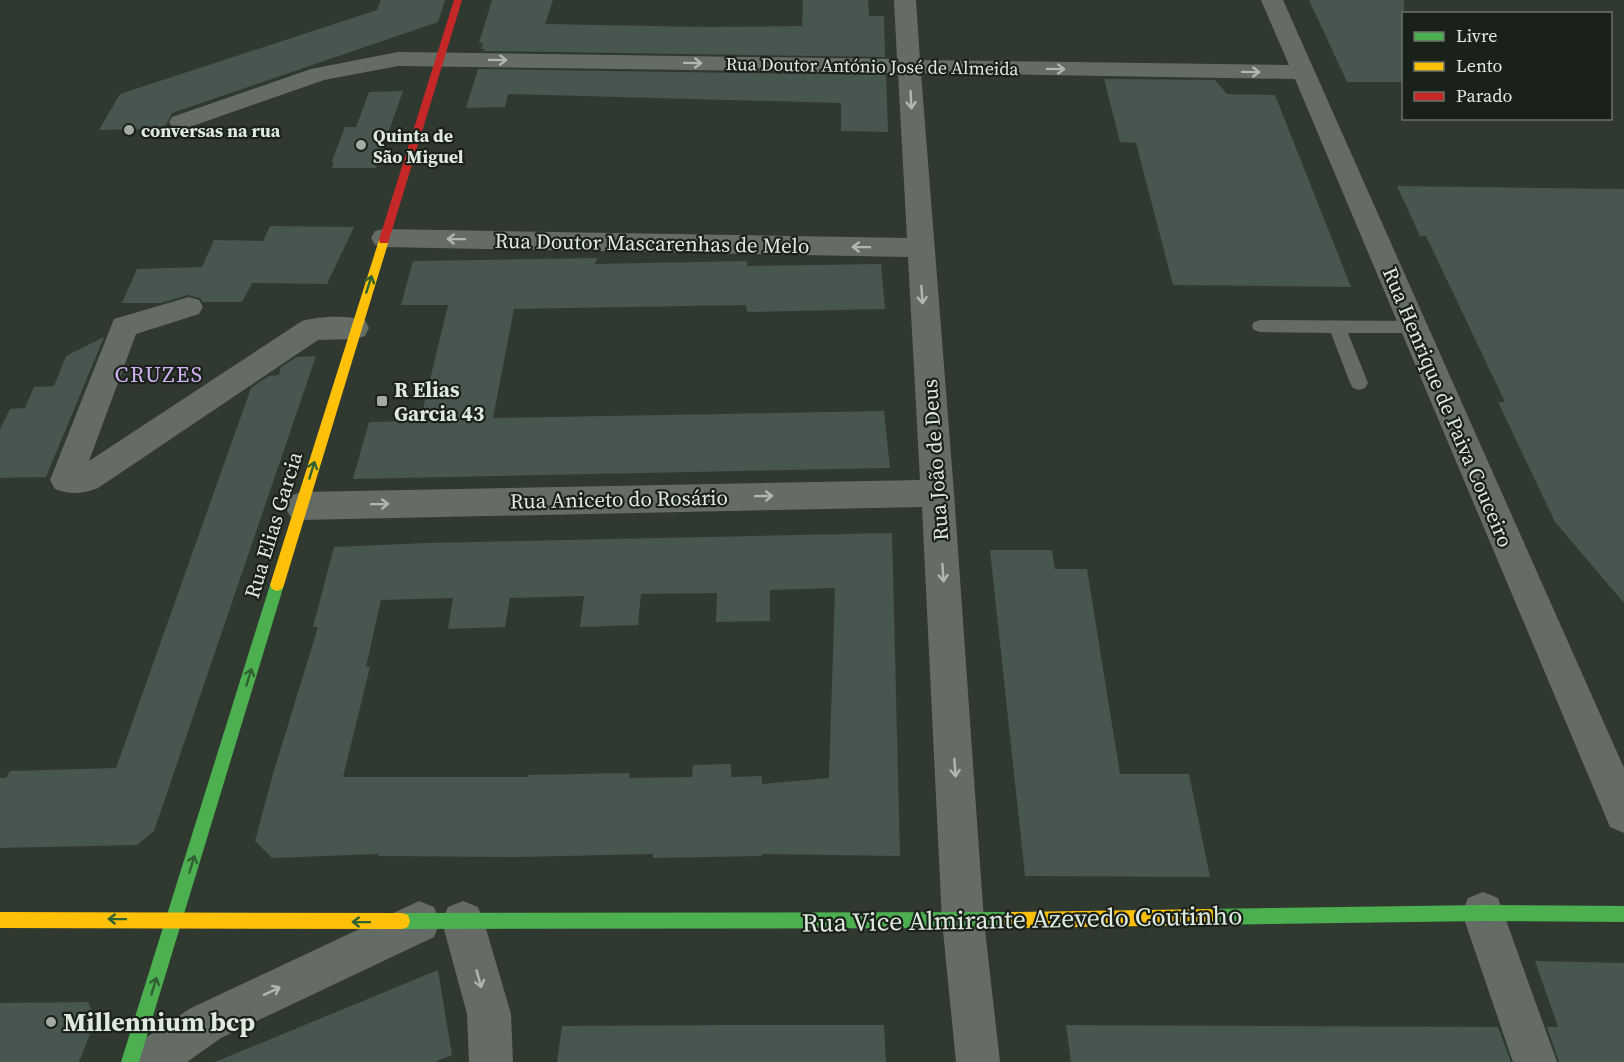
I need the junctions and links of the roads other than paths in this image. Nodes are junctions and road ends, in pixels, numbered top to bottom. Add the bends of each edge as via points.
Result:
1 (458, 0) edge
2 (905, 0) edge
3 (1272, 0) edge
4 (439, 59) junction
5 (910, 67) junction
6 (1304, 72) junction
7 (181, 122) dead end
8 (384, 238) junction
9 (919, 248) junction
10 (189, 307) dead end
11 (1260, 326) dead end
12 (1337, 326) junction
13 (1414, 327) junction
14 (355, 328) junction
15 (1359, 383) dead end
16 (938, 493) junction
17 (301, 506) junction
18 (1624, 813) edge
19 (1483, 913) junction
20 (1624, 914) edge
21 (0, 920) edge
22 (175, 920) junction
23 (963, 921) junction
24 (419, 922) junction
25 (463, 922) junction
26 (130, 1062) edge
27 (149, 1062) edge
28 (491, 1062) edge
29 (978, 1062) edge
30 (1535, 1062) edge

1 - 4 main road, Rua Elias Garcia
2 - 5 street, Rua João de Deus
3 - 6 street, Rua Henrique de Paiva Couceiro
4 -> 5 street, Rua Doutor António José de Almeida
4 - 7 street, Rua Doutor António José de Almeida via 383,61 319,74
4 - 8 main road, Rua Elias Garcia
5 -> 6 street, Rua Doutor António José de Almeida
5 -> 9 street, Rua João de Deus
6 - 13 street, Rua Henrique de Paiva Couceiro
9 -> 8 street, Rua Doutor Mascarenhas de Melo
14 -> 8 main road, Rua Elias Garcia
9 -> 16 street, Rua João de Deus
10 - 14 street via 124,327 66,480 87,479 312,329
11 - 12 lane
12 - 13 lane
12 - 15 lane
13 - 18 street, Rua Henrique de Paiva Couceiro
17 -> 14 main road, Rua Elias Garcia
17 -> 16 street, Rua Aniceto do Rosário
16 -> 23 street, Rua João de Deus
22 -> 17 main road, Rua Elias Garcia
19 - 20 main road, Rua Vice Almirante Azevedo Coutinho
19 - 23 main road, Rua Vice Almirante Azevedo Coutinho
19 - 30 street
22 -> 21 main road, Rua Vice Almirante Azevedo Coutinho
24 -> 22 main road, Rua Vice Almirante Azevedo Coutinho
26 -> 22 main road, Rua Elias Garcia
23 - 25 main road, Rua Vice Almirante Azevedo Coutinho
23 - 29 street, Rua João de Deus
24 - 25 main road, Rua Vice Almirante Azevedo Coutinho
27 -> 24 street, Rua Vice Almirante Azevedo Coutinho via 206,1023
25 -> 28 street via 489,1014

